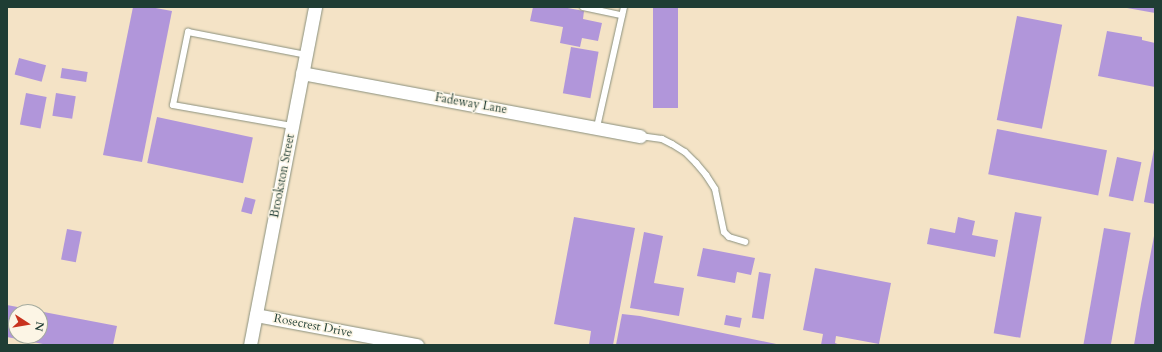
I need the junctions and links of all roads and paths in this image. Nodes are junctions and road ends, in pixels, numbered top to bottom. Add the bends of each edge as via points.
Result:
1 (315, 7) edge
2 (583, 7) edge
3 (624, 7) edge
4 (622, 15) junction
5 (306, 55) junction
6 (302, 73) junction
7 (292, 126) junction
8 (596, 127) junction
9 (640, 136) joint
10 (745, 242) dead end
11 (256, 315) junction
12 (250, 345) edge
13 (417, 345) edge

1 - 5 street, Brookston Street
2 - 4 lane
3 - 4 lane
4 - 8 lane
5 - 6 street, Brookston Street
5 - 7 lane via 188,32 173,105
6 - 7 street, Brookston Street
6 - 8 street, Fadeway Lane
7 - 11 street, Brookston Street
8 - 9 street, Fadeway Lane
9 - 10 lane via 662,139 685,152 696,163 715,189 724,232 729,237
11 - 12 street, Brookston Street
11 - 13 street, Rosecrest Drive

